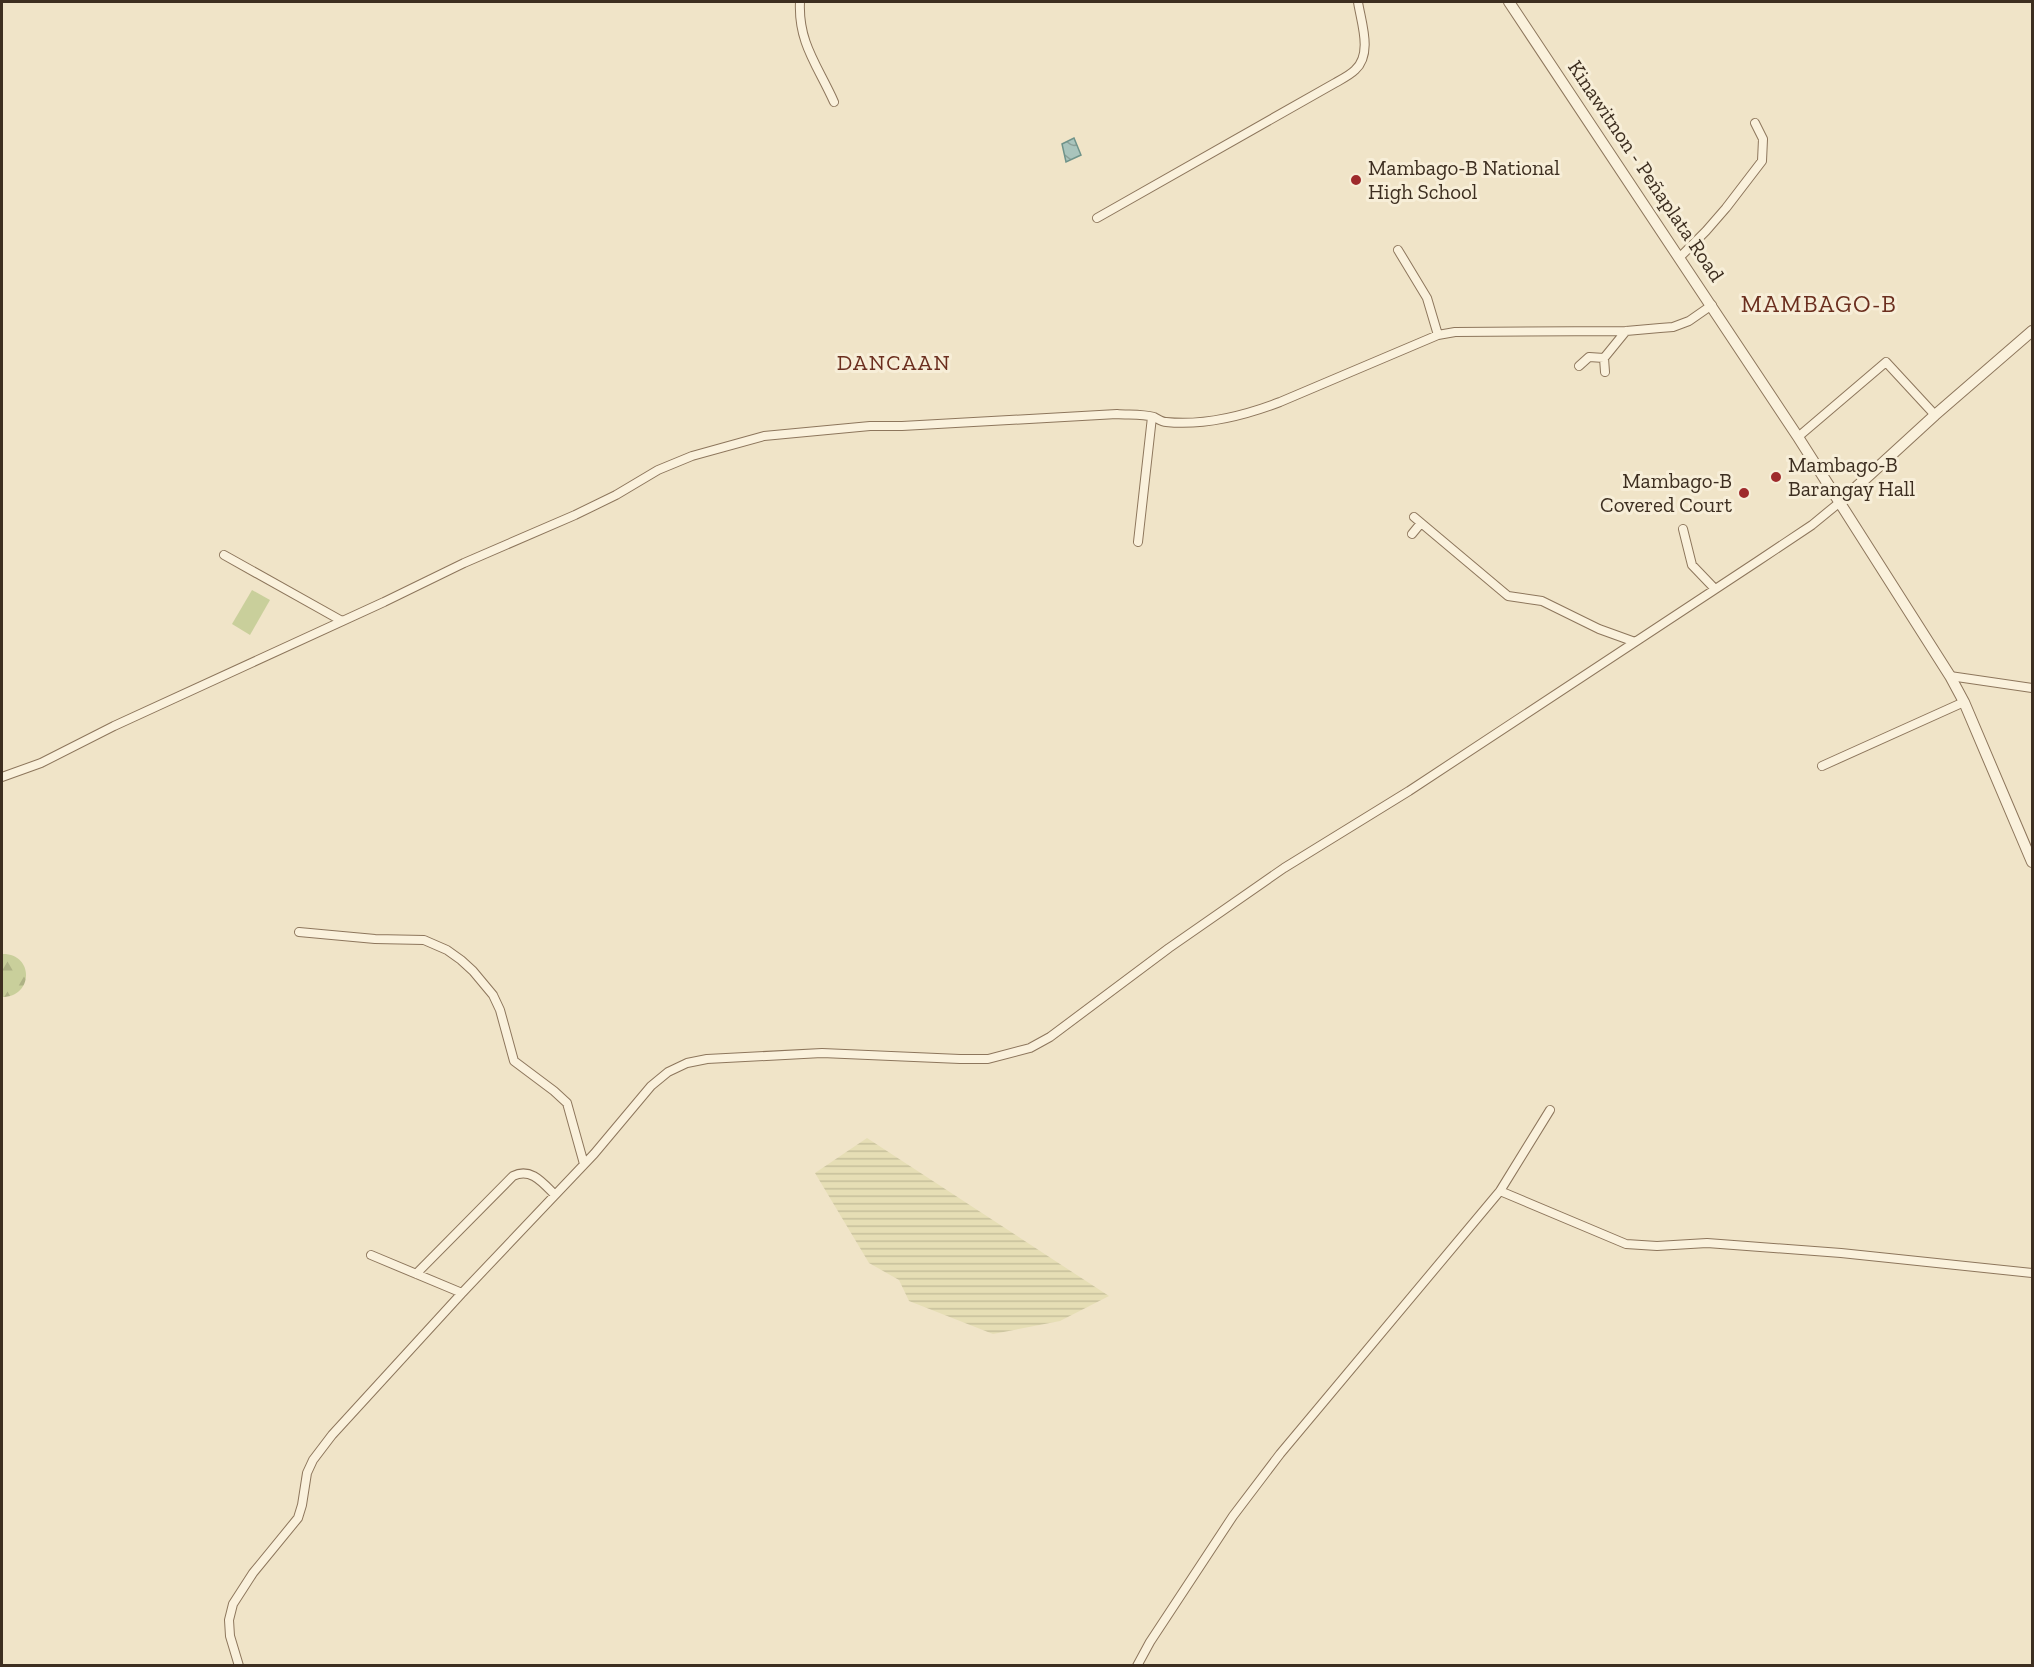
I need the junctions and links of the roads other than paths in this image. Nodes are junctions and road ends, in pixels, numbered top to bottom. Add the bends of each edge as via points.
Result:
1 (800, 2) edge
2 (1358, 2) edge
3 (1509, 2) edge
4 (834, 102) dead end
5 (1755, 123) dead end
6 (1097, 218) dead end
7 (1398, 250) dead end
8 (1680, 257) junction
9 (1712, 305) junction
10 (1626, 331) junction
11 (2032, 331) edge
12 (1438, 334) junction
13 (1604, 358) junction
14 (1579, 366) dead end
15 (1605, 372) dead end
16 (1935, 415) junction
17 (1152, 417) junction
18 (1798, 437) junction
19 (1840, 502) junction
20 (1414, 517) dead end
21 (1421, 523) junction
22 (1683, 529) dead end
23 (1412, 534) dead end
24 (1138, 542) dead end
25 (224, 555) dead end
26 (1715, 589) junction
27 (342, 621) junction
28 (1635, 642) junction
29 (1950, 676) junction
30 (2032, 688) edge
31 (1964, 702) junction
32 (1822, 766) dead end
33 (2, 777) edge
34 (2032, 862) edge
35 (299, 932) dead end
36 (1550, 1110) dead end
37 (584, 1164) junction
38 (1500, 1191) junction
39 (555, 1195) junction
40 (371, 1255) dead end
41 (2032, 1273) edge
42 (416, 1274) junction
43 (462, 1293) junction
44 (239, 1665) edge
45 (1137, 1665) edge

1 - 4 street via 806,46
2 - 6 street via 1365,51 1356,69
3 - 8 street, Kinawitnon - Peñaplata Road
5 - 8 street via 1763,139 1762,161 1726,208
7 - 12 street via 1427,298
8 - 9 street, Kinawitnon - Peñaplata Road
9 - 10 street via 1673,327
9 - 18 street, Kinawitnon - Peñaplata Road
10 - 12 street
10 - 13 street
11 - 16 street
12 - 17 street via 1256,411 1188,422 1164,422
13 - 14 street via 1589,357
13 - 15 street
16 - 18 street via 1886,362
16 - 19 street
17 - 24 street
17 - 27 street via 1063,416 764,436 658,470 575,515
18 - 19 street, Kinawitnon - Peñaplata Road
19 - 26 street
19 - 29 street, Kinawitnon - Peñaplata Road
20 - 21 street
21 - 23 street
21 - 28 street via 1508,596 1542,602
22 - 26 street via 1692,565
25 - 27 street
26 - 28 street
27 - 33 street via 41,763
28 - 37 street via 1284,868 1030,1048 988,1059 822,1053 687,1063 651,1086
29 - 30 street
29 - 31 street, Kinawitnon - Peñaplata Road
31 - 32 street
31 - 34 street, Kinawitnon - Peñaplata Road
35 - 37 street via 424,940 461,960 493,995 514,1061 567,1103
36 - 38 street
37 - 39 street
38 - 41 street via 1626,1244 1771,1247
38 - 45 street via 1280,1454 1233,1516
39 - 42 street via 537,1177 527,1173 513,1176
39 - 43 street
40 - 42 street
42 - 43 street
43 - 44 street via 313,1460 298,1518 233,1604 230,1636

